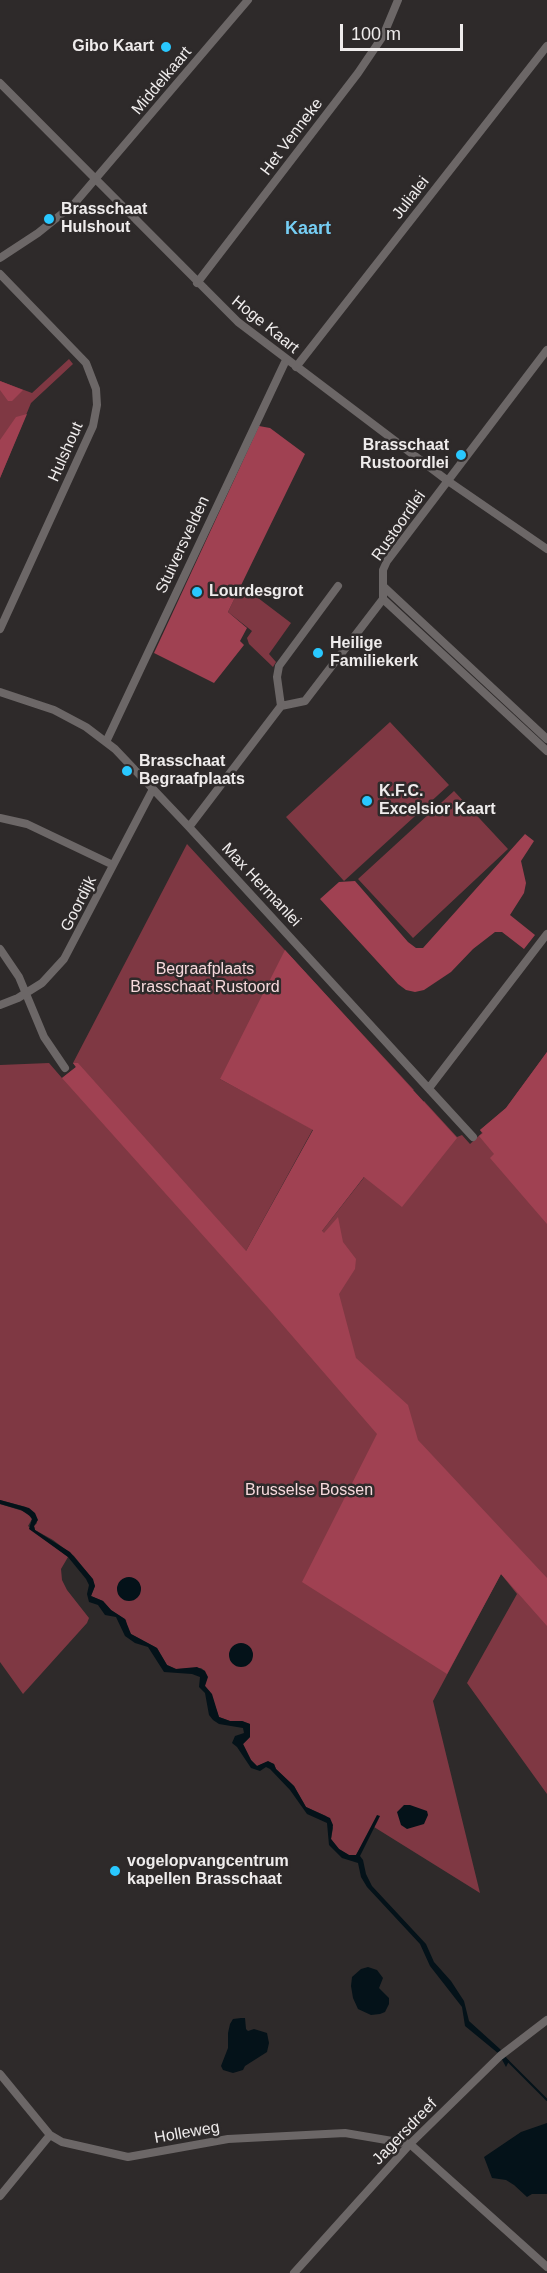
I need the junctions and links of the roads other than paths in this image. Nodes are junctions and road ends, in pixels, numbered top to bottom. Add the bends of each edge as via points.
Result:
1 (248, 0) edge
2 (398, 0) edge
3 (547, 46) edge
4 (0, 82) edge
5 (96, 180) junction
6 (0, 258) edge
7 (0, 274) edge
8 (197, 283) junction
9 (547, 350) edge
10 (286, 360) junction
11 (296, 367) junction
12 (448, 481) junction
13 (547, 549) edge
14 (338, 586) dead end
15 (384, 587) junction
16 (383, 598) junction
17 (0, 629) edge
18 (0, 692) edge
19 (280, 706) junction
20 (547, 739) edge
21 (106, 742) junction
22 (547, 751) edge
23 (153, 789) junction
24 (0, 818) edge
25 (189, 827) junction
26 (113, 865) junction
27 (547, 934) edge
28 (0, 949) edge
29 (26, 994) junction
30 (0, 1005) edge
31 (64, 1068) dead end
32 (429, 1088) junction
33 (473, 1137) dead end
34 (547, 2020) edge
35 (0, 2074) edge
36 (50, 2135) junction
37 (410, 2144) junction
38 (0, 2196) edge
39 (547, 2267) edge
40 (294, 2273) edge

1 - 5 street, Middelkaart
2 - 8 street, Het Venneke via 369,58
3 - 11 street, Julialei
4 - 5 street, Hoge Kaart
5 - 6 street, Middelkaart via 67,212
5 - 8 street, Hoge Kaart
7 - 17 street, Hulshout via 86,363 97,405 93,426
8 - 10 street, Hoge Kaart
9 - 12 street, Rustoordlei
10 - 11 street, Hoge Kaart
10 - 21 street, Stuiversvelden
11 - 12 street, Hoge Kaart
12 - 13 street, Hoge Kaart
12 - 15 street, Rustoordlei via 387,561
14 - 19 street via 279,666
15 - 16 street, Rustoordlei
15 - 20 street
16 - 19 street via 305,701
16 - 22 street
18 - 21 street, Max Hermanlei via 54,710
19 - 25 street
21 - 23 street, Max Hermanlei
23 - 25 street, Max Hermanlei
23 - 26 street, Goordijk
24 - 26 street via 27,824
25 - 32 street, Max Hermanlei
26 - 29 street, Goordijk via 64,959
27 - 32 street
28 - 29 street
29 - 30 street, Goordijk
29 - 31 street via 44,1037
32 - 33 street, Max Hermanlei
34 - 37 street, Jagersdreef via 502,2055
35 - 36 street, Holleweg
36 - 37 street, Holleweg via 62,2142 128,2157 228,2139 345,2133
36 - 38 street
37 - 39 street
37 - 40 street, Jagersdreef

